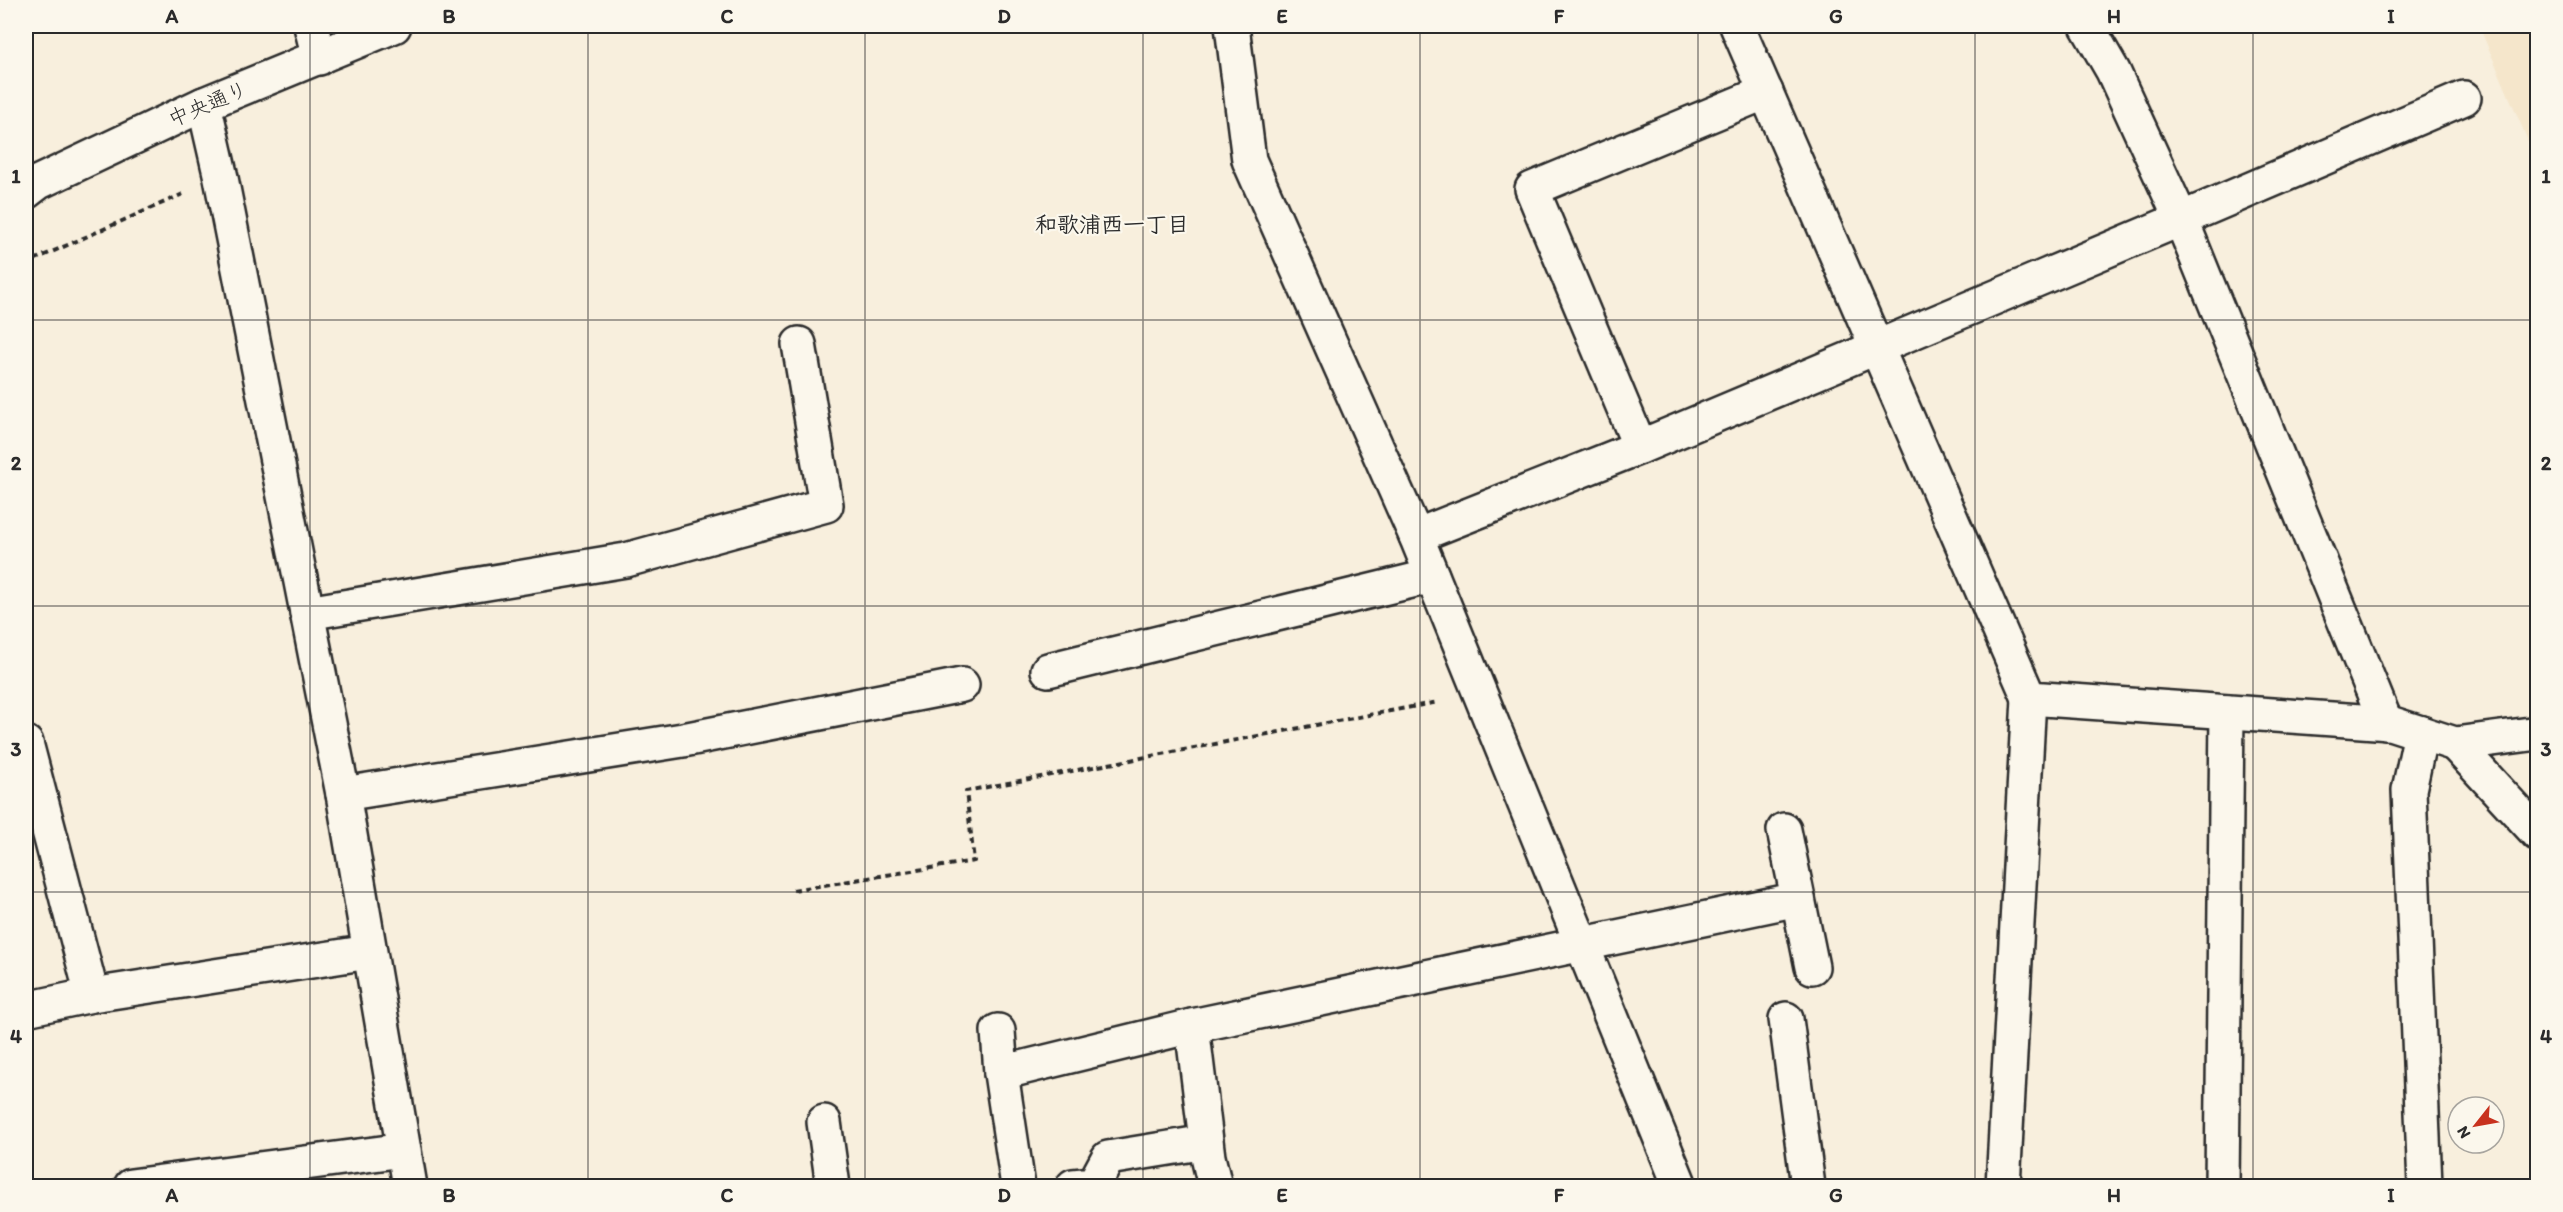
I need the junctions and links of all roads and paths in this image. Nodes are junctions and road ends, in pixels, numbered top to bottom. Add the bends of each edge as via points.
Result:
1 (310, 26) edge
2 (394, 26) edge
3 (1232, 26) edge
4 (1737, 26) edge
5 (2087, 26) edge
6 (319, 58) junction
7 (1766, 92) junction
8 (2464, 98) dead end
9 (204, 104) junction
10 (221, 178) junction
11 (26, 192) edge
12 (2181, 219) junction
13 (26, 267) edge
14 (799, 344) dead end
15 (1877, 348) junction
16 (1640, 447) junction
17 (1416, 536) junction
18 (1432, 576) junction
19 (307, 613) junction
20 (1048, 670) dead end
21 (962, 685) dead end
22 (1480, 694) junction
23 (2029, 698) junction
24 (2227, 712) junction
25 (2386, 723) junction
26 (2421, 733) junction
27 (2538, 733) edge
28 (26, 743) edge
29 (2455, 744) junction
30 (343, 794) junction
31 (1784, 830) dead end
32 (2538, 834) edge
33 (793, 890) dead end
34 (1798, 899) junction
35 (1583, 944) junction
36 (369, 952) junction
37 (1812, 967) dead end
38 (92, 995) junction
39 (26, 1009) edge
40 (1786, 1019) dead end
41 (1192, 1026) junction
42 (998, 1031) dead end
43 (1001, 1073) junction
44 (824, 1122) dead end
45 (1206, 1142) junction
46 (404, 1149) junction
47 (131, 1186) edge
48 (410, 1186) edge
49 (833, 1186) edge
50 (1018, 1186) edge
51 (1073, 1186) edge
52 (1215, 1186) edge
53 (1680, 1186) edge
54 (1808, 1186) edge
55 (2003, 1186) edge
56 (2222, 1186) edge
57 (2425, 1186) edge

1 - 6 main road
2 - 6 main road, 中央通り
3 - 17 main road via 1249,160
4 - 7 main road
5 - 12 main road via 2113,71
6 - 9 main road, 中央通り
7 - 15 main road
7 - 16 main road via 1532,189
8 - 12 main road
9 - 10 main road
9 - 11 main road, 中央通り via 39,182
10 - 13 path via 46,254
10 - 19 main road
12 - 15 main road
12 - 25 main road
14 - 19 main road via 826,505 626,560
15 - 16 main road
15 - 23 main road
16 - 17 main road
17 - 18 main road
18 - 20 main road
18 - 22 main road
19 - 30 main road
21 - 30 main road via 683,740
22 - 33 path via 966,791 974,861
22 - 35 main road
23 - 24 main road
23 - 55 main road
24 - 25 main road
24 - 56 main road
25 - 26 main road
26 - 29 main road
26 - 57 main road via 2409,790
27 - 29 main road
28 - 38 main road
29 - 32 main road
30 - 36 main road
31 - 34 main road
34 - 35 main road
34 - 37 main road
35 - 41 main road
35 - 53 main road
36 - 38 main road
36 - 46 main road
38 - 39 main road
40 - 54 main road
41 - 43 main road
41 - 45 main road
42 - 43 main road
43 - 50 main road
44 - 49 main road
45 - 51 main road via 1108,1158 1094,1184
45 - 52 main road
46 - 47 main road
46 - 48 main road

